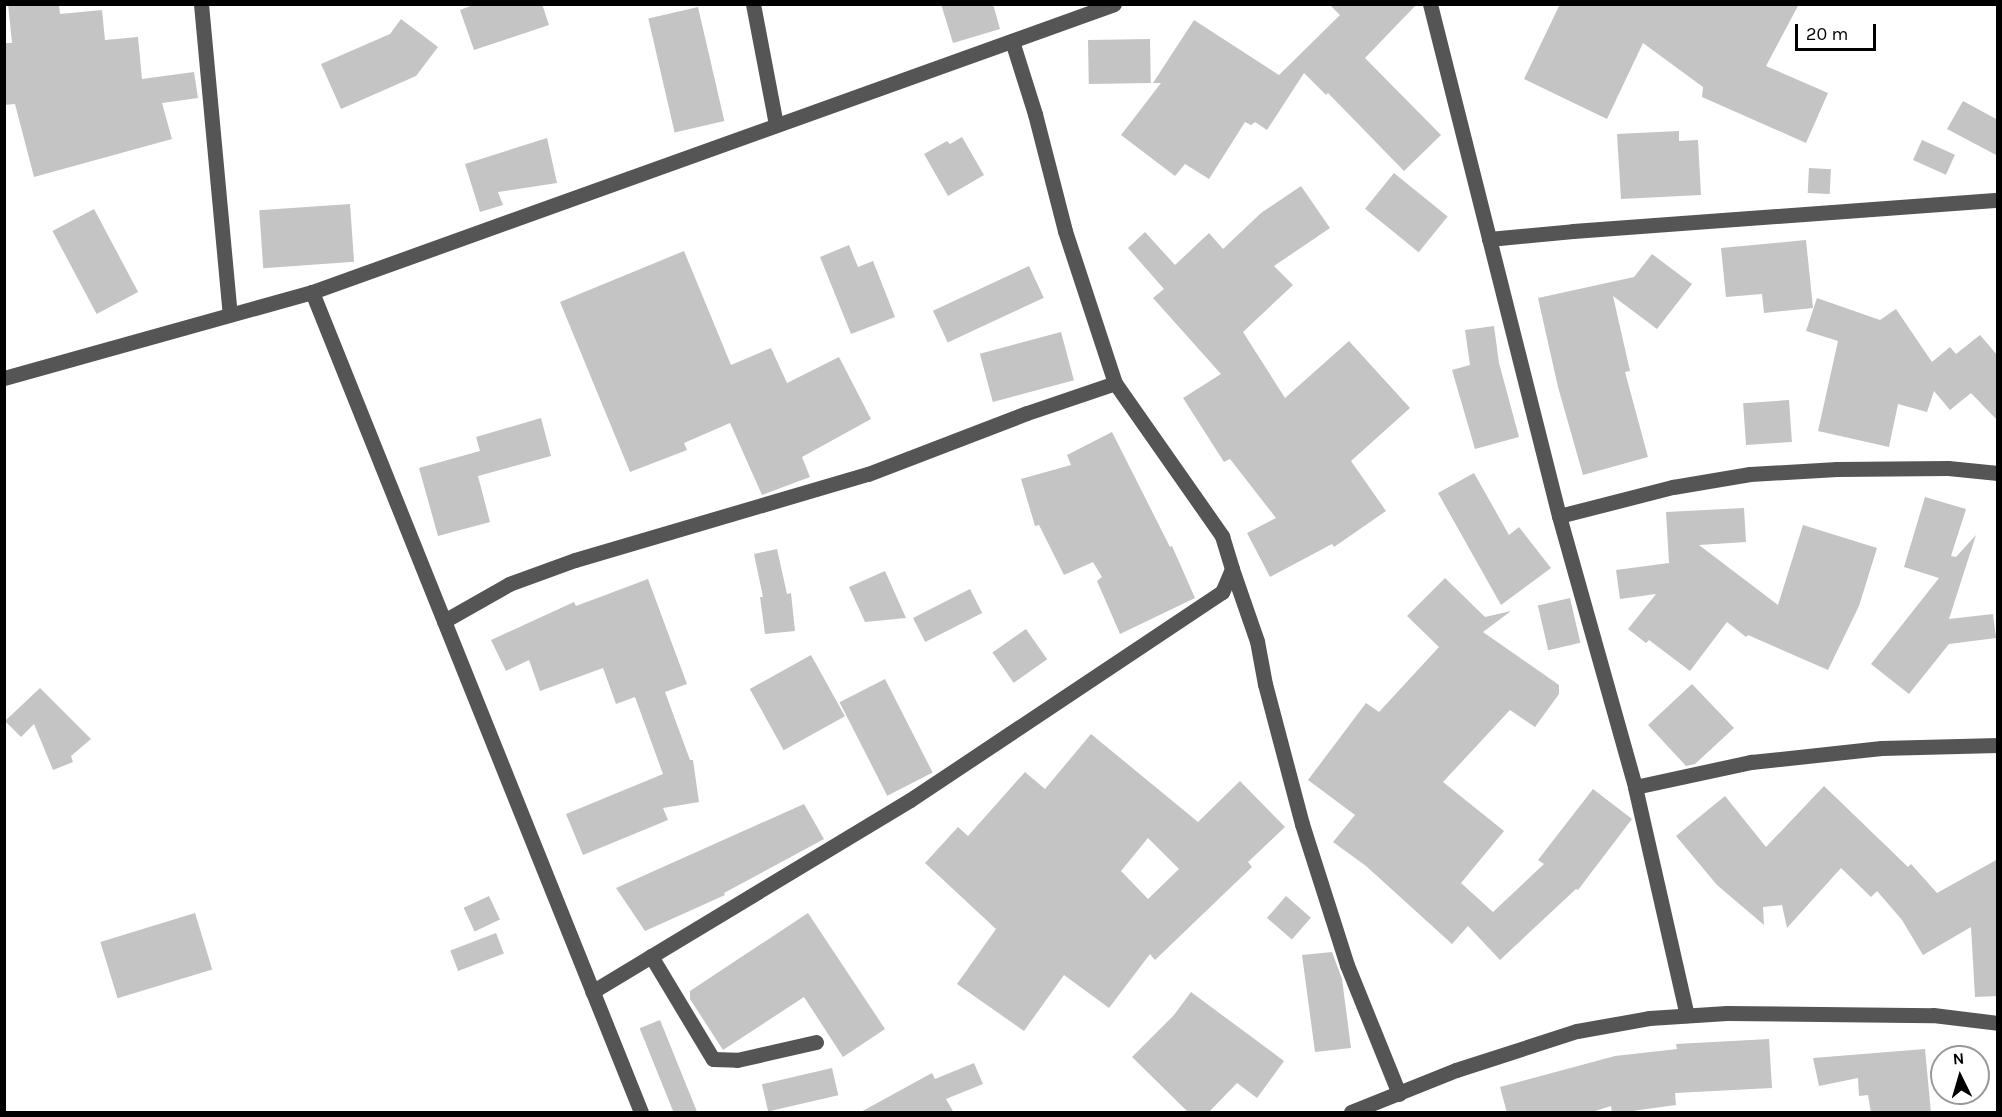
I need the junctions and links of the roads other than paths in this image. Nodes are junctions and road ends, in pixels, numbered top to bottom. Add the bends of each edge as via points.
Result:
1 (201, 4) edge
2 (753, 4) edge
3 (1114, 4) edge
4 (1430, 4) edge
5 (1012, 41) junction
6 (776, 125) junction
7 (1998, 200) edge
8 (1489, 239) junction
9 (312, 292) junction
10 (230, 314) junction
11 (4, 378) edge
12 (1115, 383) junction
13 (1998, 474) edge
14 (1559, 516) junction
15 (1232, 569) junction
16 (444, 621) junction
17 (1998, 745) edge
18 (1635, 787) junction
19 (651, 956) junction
20 (592, 992) junction
21 (1687, 1015) junction
22 (1998, 1023) edge
23 (816, 1042) dead end
24 (1398, 1094) junction
25 (641, 1113) edge
26 (1351, 1113) edge

1 - 10 street
2 - 6 street
3 - 5 street
4 - 8 street
5 - 6 street
5 - 12 street via 1065,231
6 - 9 street
7 - 8 street
8 - 14 street
9 - 10 street
9 - 16 street
10 - 11 street
12 - 15 street via 1222,536
12 - 16 street via 868,474 575,560 509,584
13 - 14 street via 1948,468 1750,474 1673,487
14 - 18 street
15 - 19 street via 1222,592 910,800
15 - 24 street via 1257,641 1302,824 1347,965
16 - 20 street
17 - 18 street via 1881,748 1763,760
18 - 21 street
19 - 20 street
19 - 23 street via 713,1059 737,1060
20 - 25 street
21 - 22 street via 1933,1015
21 - 24 street via 1577,1031 1456,1070
24 - 26 street

